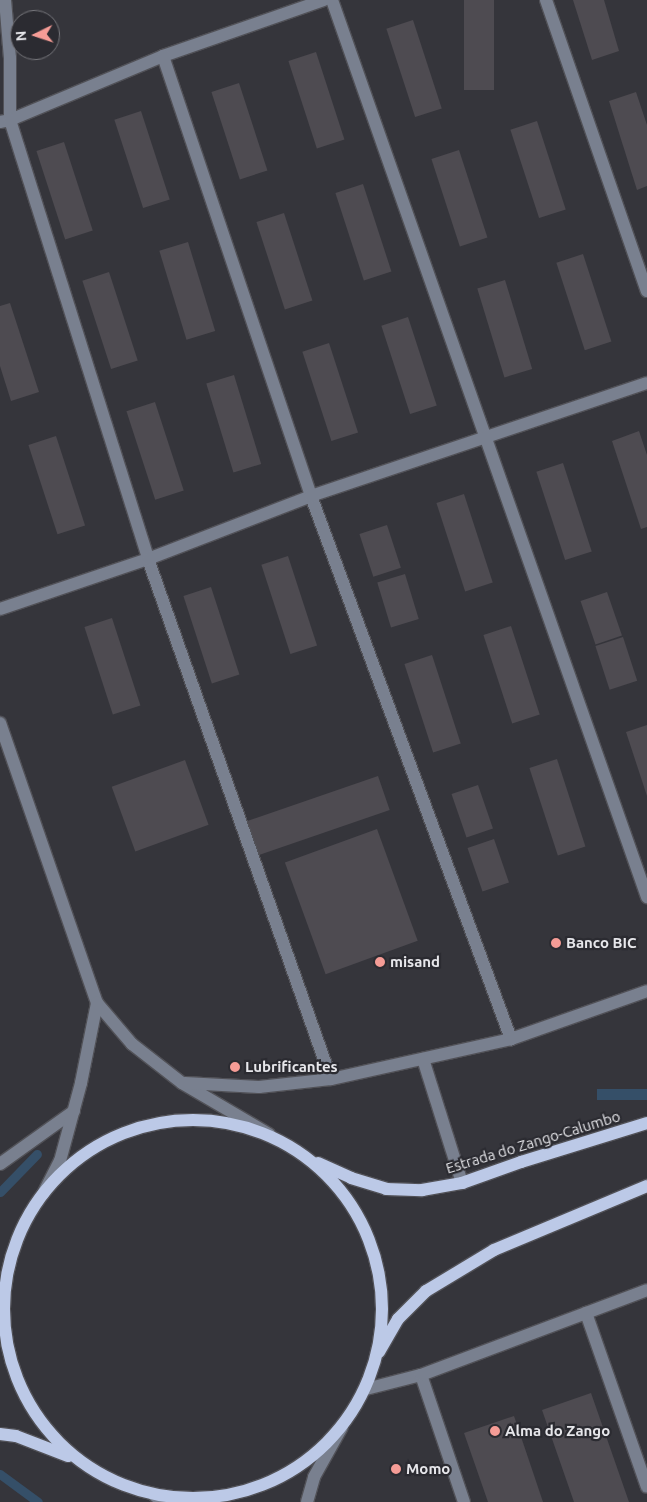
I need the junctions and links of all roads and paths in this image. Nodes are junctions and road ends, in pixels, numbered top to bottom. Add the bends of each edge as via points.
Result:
1 (5, 0) edge
2 (324, 0) edge
3 (332, 0) edge
4 (546, 0) edge
5 (163, 56) junction
6 (5, 121) edge
7 (647, 291) edge
8 (647, 383) edge
9 (486, 437) junction
10 (311, 496) junction
11 (148, 559) junction
12 (0, 609) edge
13 (0, 723) edge
14 (647, 898) edge
15 (647, 991) edge
16 (97, 1003) junction
17 (511, 1039) junction
18 (423, 1059) junction
19 (331, 1080) junction
20 (182, 1083) junction
21 (74, 1111) junction
22 (647, 1123) edge
23 (269, 1134) junction
24 (313, 1161) junction
25 (0, 1164) edge
26 (462, 1183) junction
27 (647, 1186) edge
28 (43, 1194) junction
29 (14, 1250) junction
30 (0, 1270) edge
31 (647, 1290) edge
32 (586, 1313) junction
33 (377, 1357) junction
34 (421, 1375) junction
35 (366, 1389) junction
36 (342, 1427) junction
37 (0, 1434) edge
38 (106, 1478) junction
39 (647, 1487) edge
40 (158, 1499) edge
41 (307, 1502) edge
42 (464, 1502) edge

1 - 6 street via 10,58
2 - 5 street
3 - 9 street
4 - 7 street
5 - 6 street
5 - 10 street
6 - 11 street
8 - 9 street
9 - 10 street
9 - 14 street
10 - 11 street
10 - 17 street
11 - 12 street
11 - 19 street
13 - 16 street
15 - 17 street
16 - 20 street via 132,1044
16 - 21 street
17 - 18 street
18 - 19 street
18 - 26 street
19 - 20 street via 260,1087
20 - 23 street
21 - 25 street
21 - 28 street via 60,1161
22 - 26 main road, Estrada do Zango-Calumbo
23 - 24 main road
23 - 28 main road via 221,1120 170,1120 122,1132 78,1158
24 - 26 main road, Estrada do Zango-Calumbo via 386,1189 422,1190
24 - 33 main road via 350,1201 373,1250 383,1303
27 - 33 main road via 494,1250 426,1291 398,1319
28 - 29 main road via 26,1220
29 - 30 main road
29 - 38 main road via 6,1300 6,1334 17,1376 36,1414 65,1449
31 - 32 street
32 - 34 street
32 - 39 street
33 - 35 main road
34 - 35 street
34 - 42 street
35 - 36 main road
36 - 40 main road via 306,1460 263,1486 209,1499
36 - 41 street via 314,1477
37 - 38 main road via 16,1436 61,1452
38 - 40 main road

